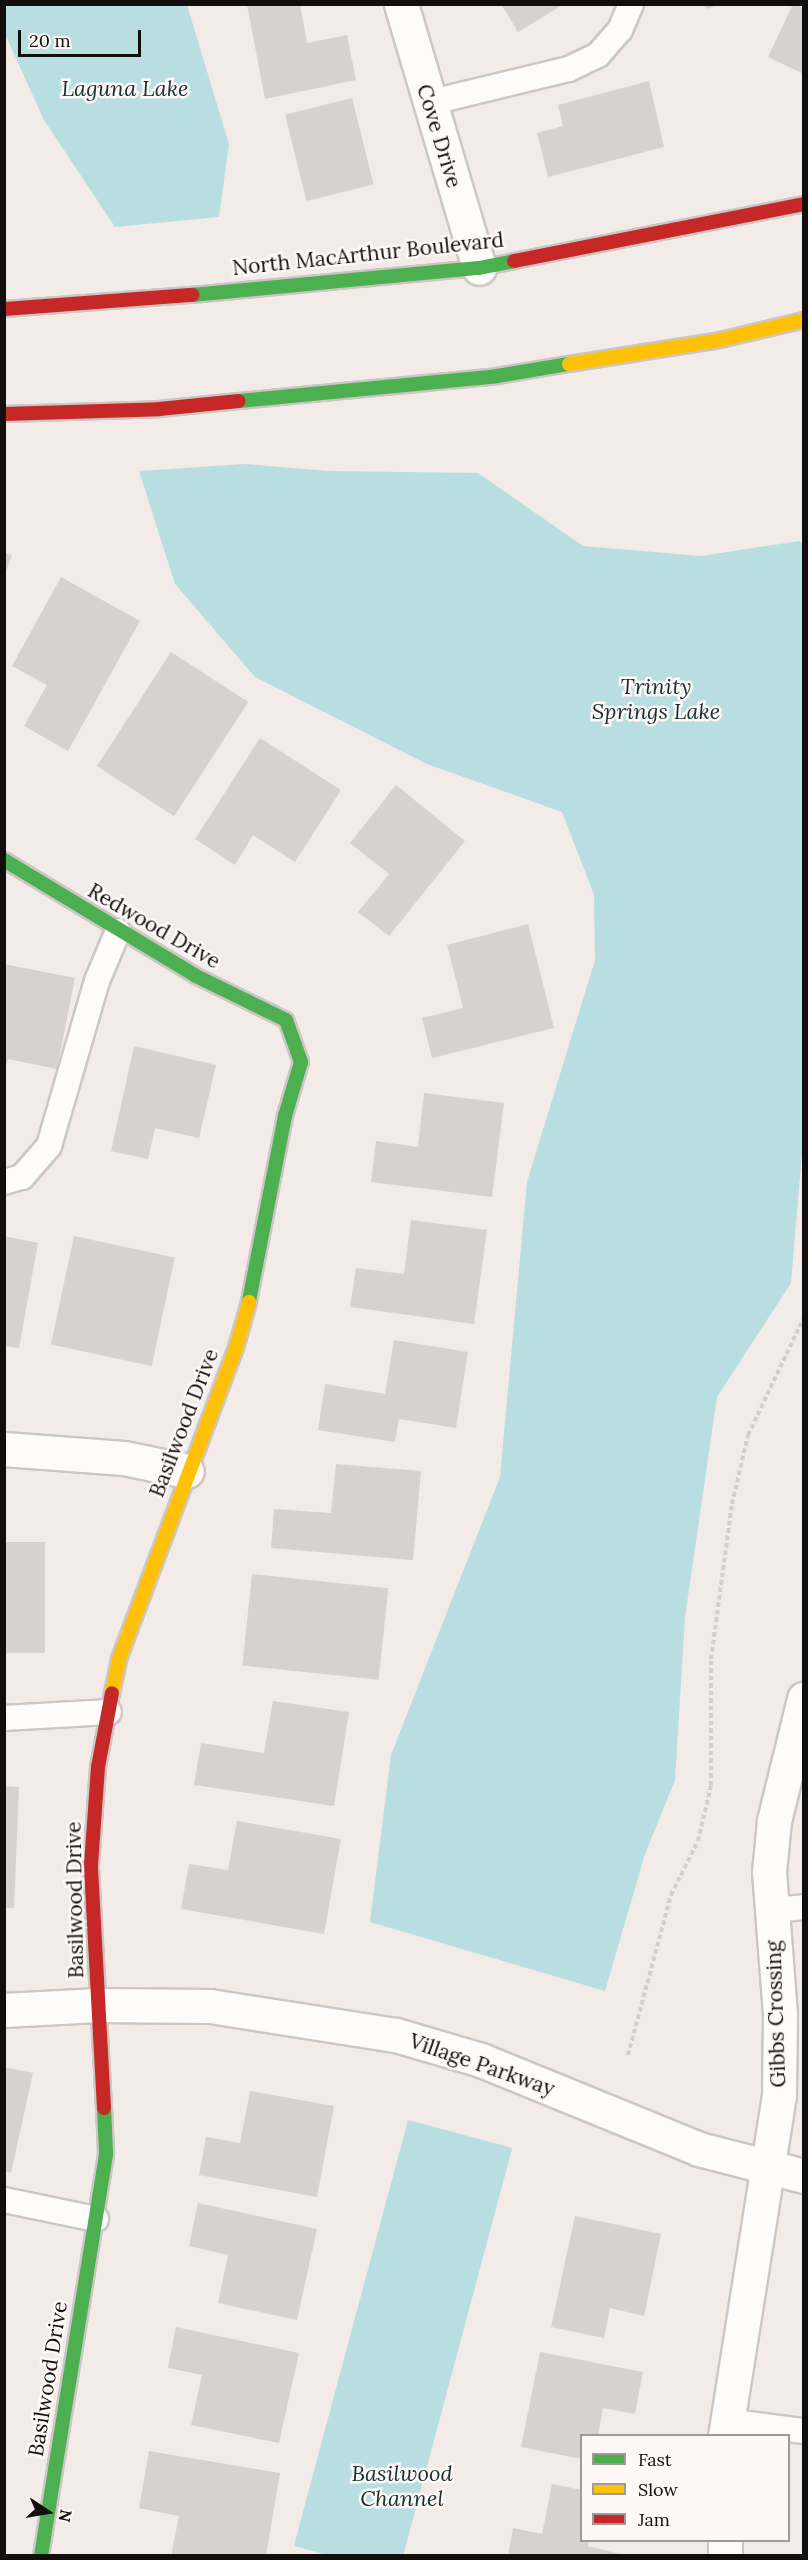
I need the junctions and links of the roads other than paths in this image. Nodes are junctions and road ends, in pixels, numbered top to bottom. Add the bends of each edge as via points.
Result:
1 (401, 4) edge
2 (631, 4) edge
3 (428, 103) junction
4 (804, 204) edge
5 (479, 268) junction
6 (4, 309) edge
7 (804, 320) edge
8 (4, 414) edge
9 (4, 860) edge
10 (118, 931) junction
11 (286, 1020) joint
12 (4, 1182) edge
13 (4, 1449) edge
14 (187, 1471) junction
15 (804, 1699) edge
16 (109, 1712) junction
17 (4, 1718) edge
18 (804, 1907) edge
19 (772, 1910) junction
20 (98, 2005) junction
21 (4, 2010) edge
22 (768, 2170) junction
23 (804, 2176) edge
24 (4, 2200) edge
25 (96, 2219) junction
26 (725, 2428) edge
27 (804, 2431) edge
28 (40, 2556) edge

1 - 3 street, Cove Drive
2 - 3 lane via 620,30 598,55 569,69
3 - 5 street, Cove Drive
4 - 5 street, North MacArthur Boulevard
5 - 6 street, North MacArthur Boulevard
7 - 8 street via 720,340 497,376 159,409
9 - 10 street, Redwood Drive
10 - 11 street, Redwood Drive via 196,976
10 - 12 lane via 97,981 49,1146 22,1177
11 - 14 street, Basilwood Drive via 301,1062 285,1116 257,1276 236,1348
13 - 14 street via 124,1458
14 - 16 street, Basilwood Drive via 119,1659
15 - 19 street, Gibbs Crossing via 774,1821 769,1872
16 - 17 lane
16 - 20 street, Basilwood Drive via 98,1767 92,1865
18 - 19 lane
19 - 22 street, Gibbs Crossing via 780,2014 779,2096
20 - 21 street, Village Parkway
20 - 22 street, Village Parkway via 210,2006 396,2035 481,2060 699,2149
20 - 25 street, Basilwood Drive via 106,2153
22 - 23 street, Village Parkway
22 - 26 street, Gibbs Crossing
24 - 25 lane
25 - 28 street, Basilwood Drive
26 - 27 lane

